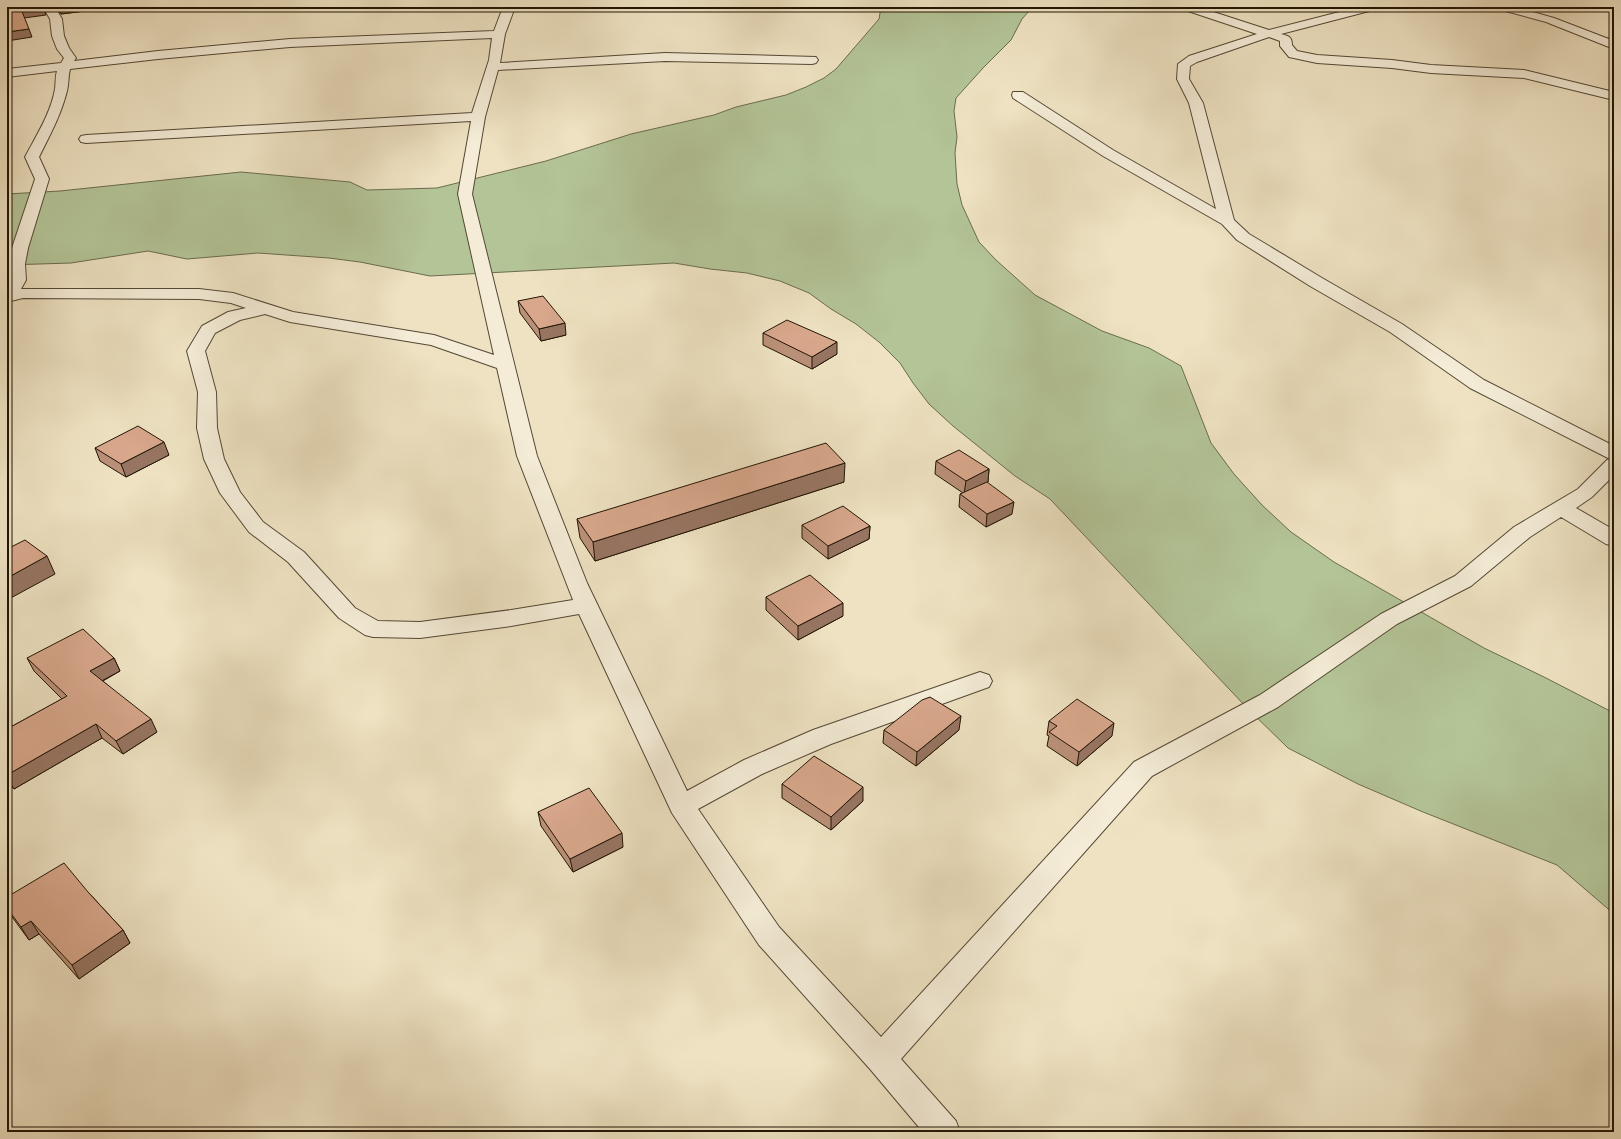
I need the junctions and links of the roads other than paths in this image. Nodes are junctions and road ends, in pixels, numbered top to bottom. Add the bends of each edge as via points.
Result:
1 (49, 7) edge
2 (509, 7) edge
3 (1186, 7) edge
4 (1322, 7) edge
5 (1373, 7) edge
6 (1502, 7) edge
7 (1345, 15) junction
8 (1270, 33) junction
9 (498, 34) junction
10 (1614, 45) edge
11 (812, 60) dead end
12 (65, 66) junction
13 (494, 67) junction
14 (7, 73) edge
15 (1018, 95) dead end
16 (1614, 96) edge
17 (478, 117) junction
18 (86, 139) dead end
19 (1227, 221) junction
20 (7, 297) edge
21 (265, 309) junction
22 (506, 365) junction
23 (1614, 454) edge
24 (1614, 464) edge
25 (1561, 508) junction
26 (1614, 538) edge
27 (586, 605) junction
28 (980, 681) dead end
29 (681, 806) junction
30 (881, 1059) junction
31 (944, 1132) edge

1 - 12 street via 56,18 58,36 70,58
2 - 9 street
3 - 8 street
4 - 7 street
5 - 7 street
6 - 10 street via 1550,20
7 - 8 street
8 - 16 street via 1286,39 1286,46 1292,54 1318,60 1524,74
8 - 19 street via 1184,64 1183,79 1196,103
9 - 12 street via 290,42
9 - 13 street
11 - 13 street via 665,57
12 - 14 street
12 - 20 street via 51,121 32,157 42,179 20,248 18,280
13 - 17 street
15 - 19 street via 1108,152
17 - 18 street
17 - 22 street via 465,194
19 - 23 street via 1243,237 1396,328 1477,384
20 - 21 street via 23,293 48,292 199,294 232,298
21 - 22 street via 290,317 434,340
21 - 27 street via 234,316 208,330 196,351 207,392 207,428 214,459 230,493 256,527 296,557 347,613 373,629 420,630
22 - 27 street via 527,456
24 - 25 street via 1585,493
25 - 26 street
25 - 30 street via 1522,532 1464,581 1389,619 1269,701 1143,768
27 - 29 street
28 - 29 street via 822,737 753,767
29 - 30 street via 770,936
30 - 31 street

